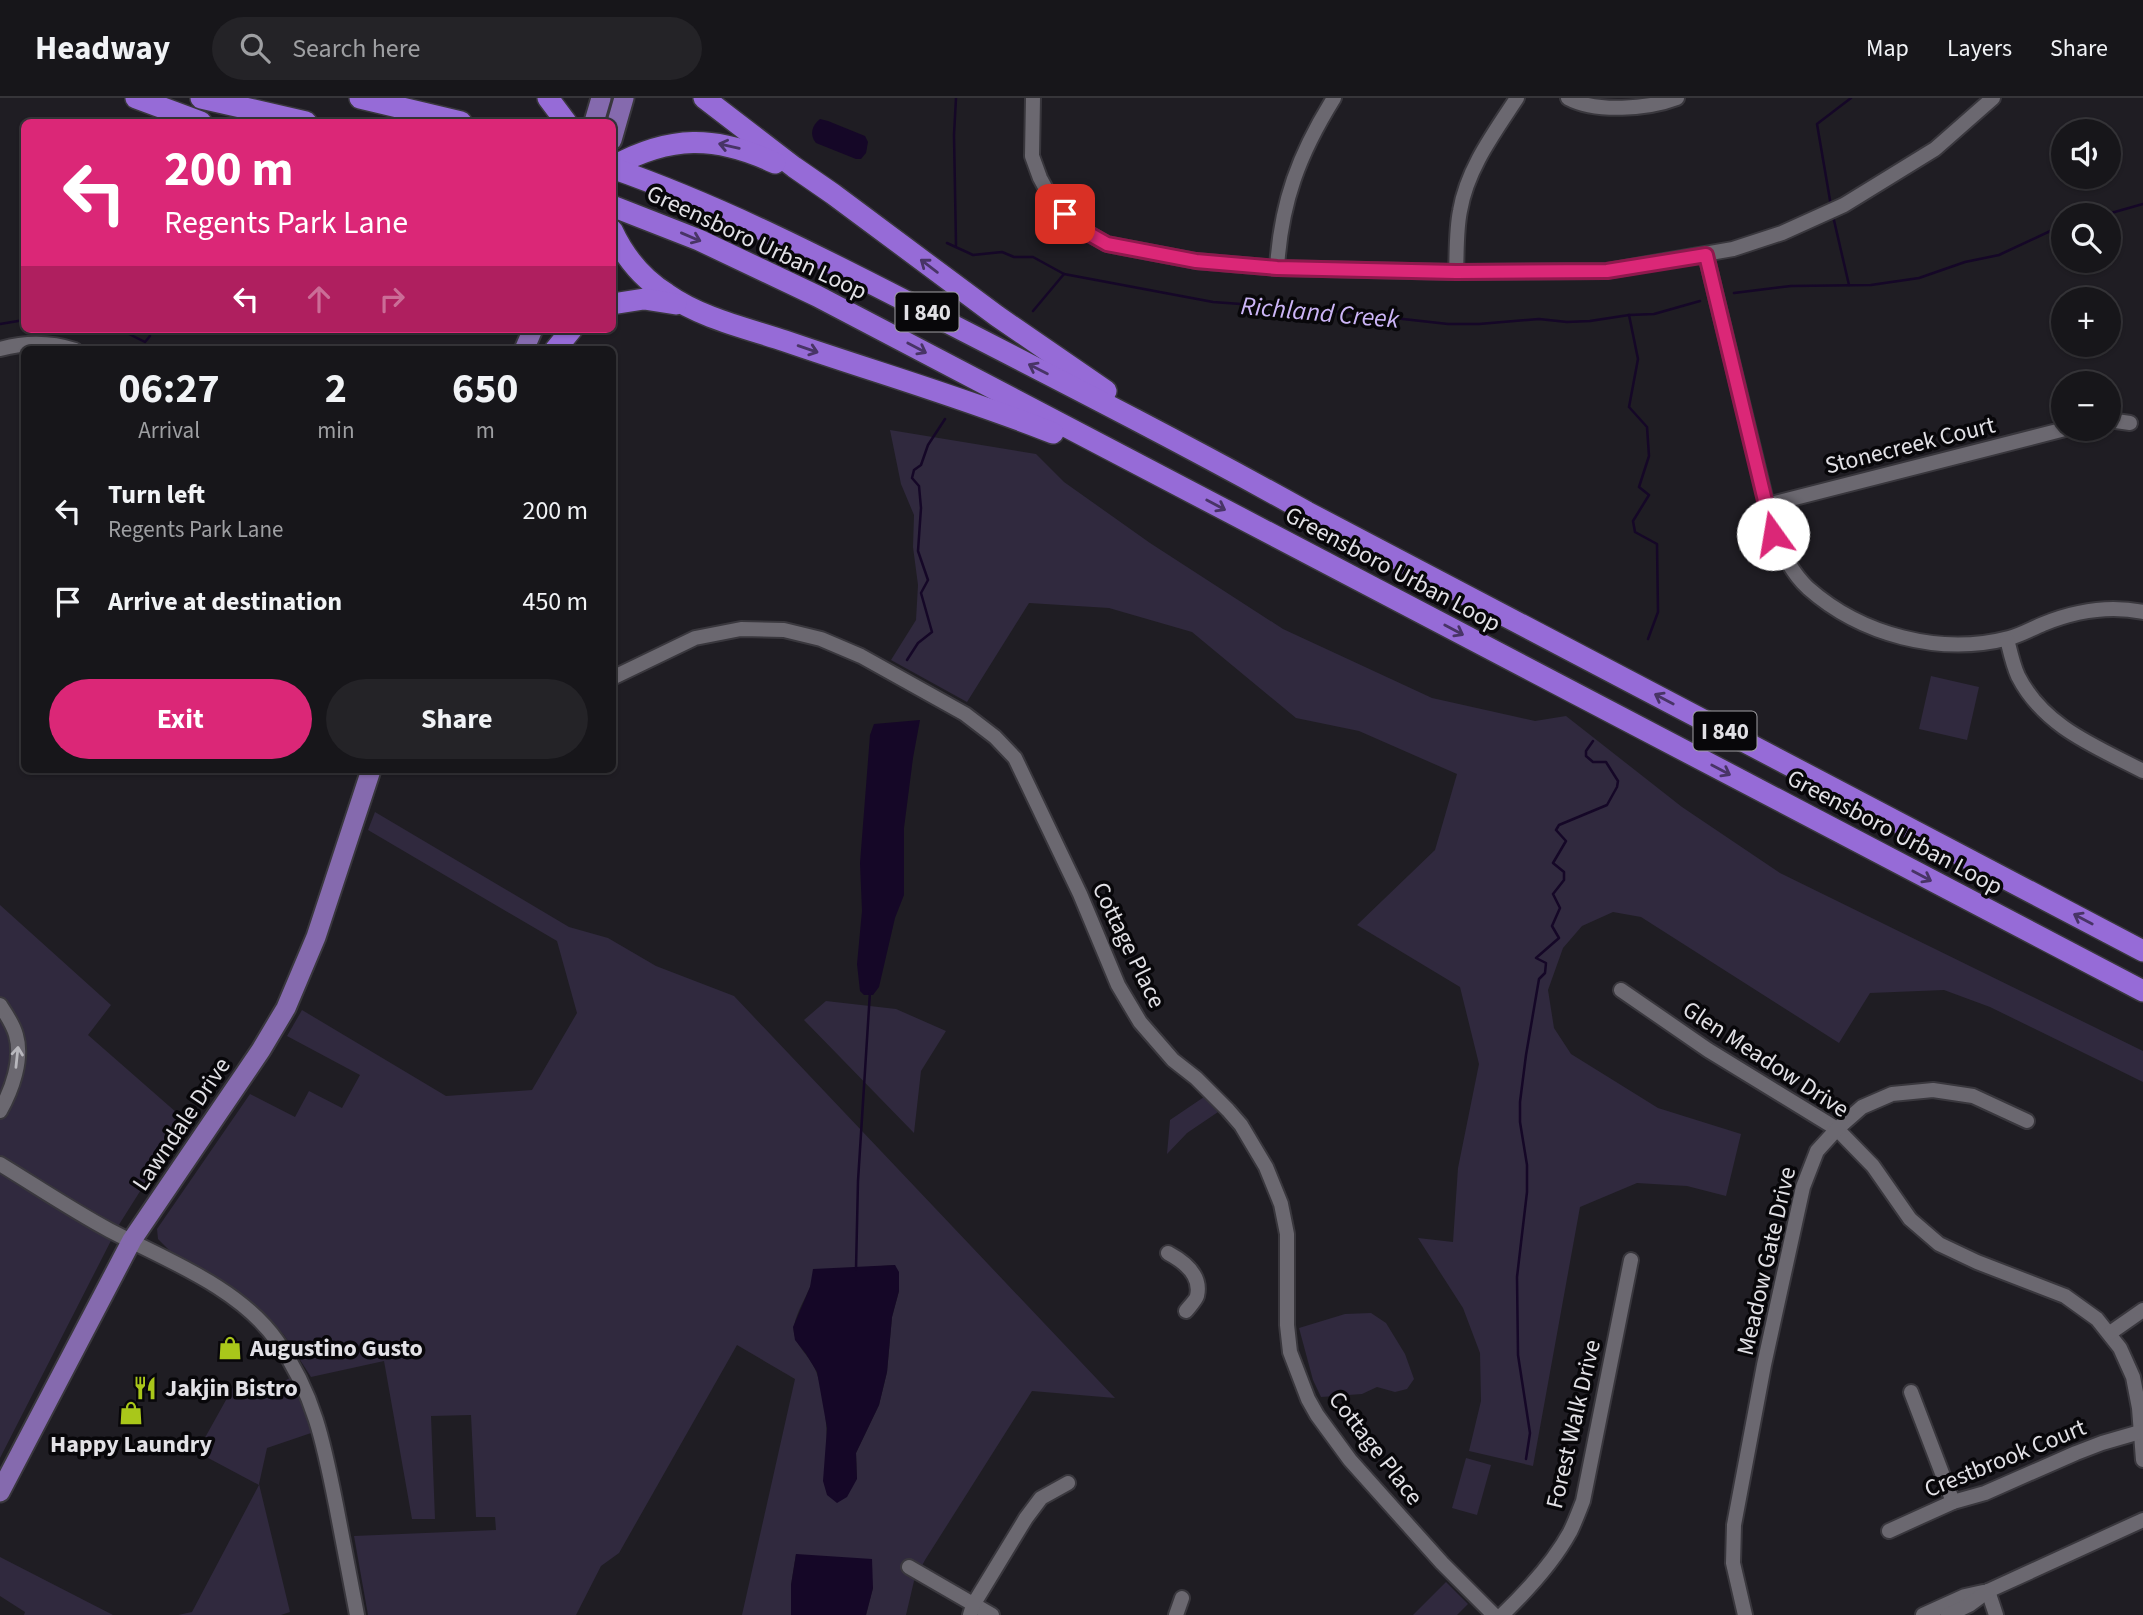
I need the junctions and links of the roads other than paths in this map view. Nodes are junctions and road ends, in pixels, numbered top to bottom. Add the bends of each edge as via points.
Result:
1 (136, 98) edge
2 (201, 98) edge
3 (360, 98) edge
4 (548, 98) edge
5 (601, 98) edge
6 (624, 98) edge
7 (704, 98) edge
8 (1034, 98) edge
9 (1334, 98) edge
10 (1517, 98) edge
11 (1568, 98) edge
12 (1677, 98) edge
13 (1993, 98) edge
14 (193, 119) edge
15 (293, 119) edge
16 (448, 119) edge
17 (564, 119) edge
18 (595, 119) edge
19 (616, 126) edge
20 (616, 166) edge
21 (794, 167) junction
22 (616, 169) edge
23 (620, 209) edge
24 (616, 237) edge
25 (1706, 255) junction
26 (1277, 268) junction
27 (1456, 272) junction
28 (616, 303) edge
29 (691, 308) junction
30 (58, 346) edge
31 (0, 349) edge
32 (2121, 422) edge
33 (2130, 423) dead end
34 (2051, 433) edge
35 (1207, 457) junction
36 (1156, 474) junction
37 (1767, 505) junction
38 (2143, 612) edge
39 (2007, 639) junction
40 (616, 676) edge
41 (2143, 771) edge
42 (370, 773) edge
43 (2143, 951) edge
44 (1621, 990) dead end
45 (2143, 992) edge
46 (0, 1005) edge
47 (0, 1111) edge
48 (2027, 1121) dead end
49 (1837, 1129) junction
50 (0, 1164) edge
51 (132, 1240) junction
52 (1168, 1253) dead end
53 (1631, 1260) dead end
54 (2143, 1310) edge
55 (1186, 1311) dead end
56 (2110, 1333) junction
57 (1911, 1392) dead end
58 (2140, 1432) junction
59 (2143, 1460) edge
60 (1068, 1483) dead end
61 (0, 1492) edge
62 (1952, 1502) junction
63 (2143, 1520) edge
64 (1889, 1531) dead end
65 (909, 1567) dead end
66 (1988, 1591) junction
67 (1182, 1598) dead end
68 (972, 1610) edge
69 (357, 1615) edge
70 (992, 1615) edge
71 (1176, 1615) edge
72 (1494, 1615) edge
73 (1502, 1615) edge
74 (1745, 1615) edge
75 (1923, 1615) edge
76 (1948, 1615) edge
77 (1996, 1615) edge

1 - 14 highway
2 - 15 highway
3 - 16 highway
4 - 17 highway
5 - 18 main road
6 - 19 main road
7 - 21 highway
8 - 26 street via 1032,156 1053,202 1077,227 1107,244 1196,261
9 - 26 street via 1300,162 1284,208
10 - 27 street via 1469,180 1460,211
11 - 12 street via 1604,107 1638,108
13 - 25 street via 1935,149 1844,205 1782,233
21 -> 20 highway via 734,146 705,142 662,146
35 -> 21 highway via 997,316
35 -> 22 highway, Greensboro Urban Loop / I 840 via 794,244
23 -> 36 highway, Greensboro Urban Loop / I 840 via 779,277
24 - 29 highway via 645,277
25 - 27 street via 1607,271
25 - 37 street
26 - 27 street
28 - 29 highway via 645,299
29 -> 36 highway via 992,409
30 - 31 street via 31,343
32 - 33 street
34 - 37 street, Stonecreek Court
43 -> 35 highway, Greensboro Urban Loop / I 840
36 -> 45 highway, Greensboro Urban Loop / I 840
37 - 39 street via 1773,534 1786,561 1807,587 1836,609 1872,628 1913,640 1960,646
38 - 39 street via 2088,610
39 - 41 street via 2018,675 2042,712
40 - 72 street, Cottage Place via 695,638 741,629 784,630 861,656 965,714 995,737 1014,758 1118,985 1140,1022 1228,1110 1266,1167 1287,1234 1290,1352 1322,1425 1442,1563
42 - 51 main road, Lawndale Drive via 316,937 286,1008
44 - 49 street, Glen Meadow Drive
47 -> 46 street via 12,1082 18,1048 10,1019
48 - 49 street, Meadow Gate Drive via 1973,1096 1933,1090 1892,1094 1861,1107
49 - 56 street, Glen Meadow Drive via 1873,1166 1910,1219 1939,1244 2065,1296
49 - 74 street, Meadow Gate Drive via 1817,1151 1803,1187 1764,1366 1734,1525 1732,1563
50 - 51 street
51 - 61 main road, Lawndale Drive
51 - 69 street via 225,1293 276,1339 300,1379 322,1434
52 - 55 street via 1189,1266 1196,1283 1197,1296
53 - 73 street, Forest Walk Drive via 1583,1501 1570,1532 1547,1566
54 - 56 street
56 - 58 street, Glen Meadow Drive via 2133,1377
57 - 62 street
58 - 59 street, Glen Meadow Drive
58 - 62 street, Crestbrook Court
60 - 68 street via 1041,1498
62 - 64 street, Crestbrook Court
63 - 66 street
65 - 68 street
66 - 75 street
66 - 76 street
66 - 77 street
67 - 71 street
68 - 70 street

